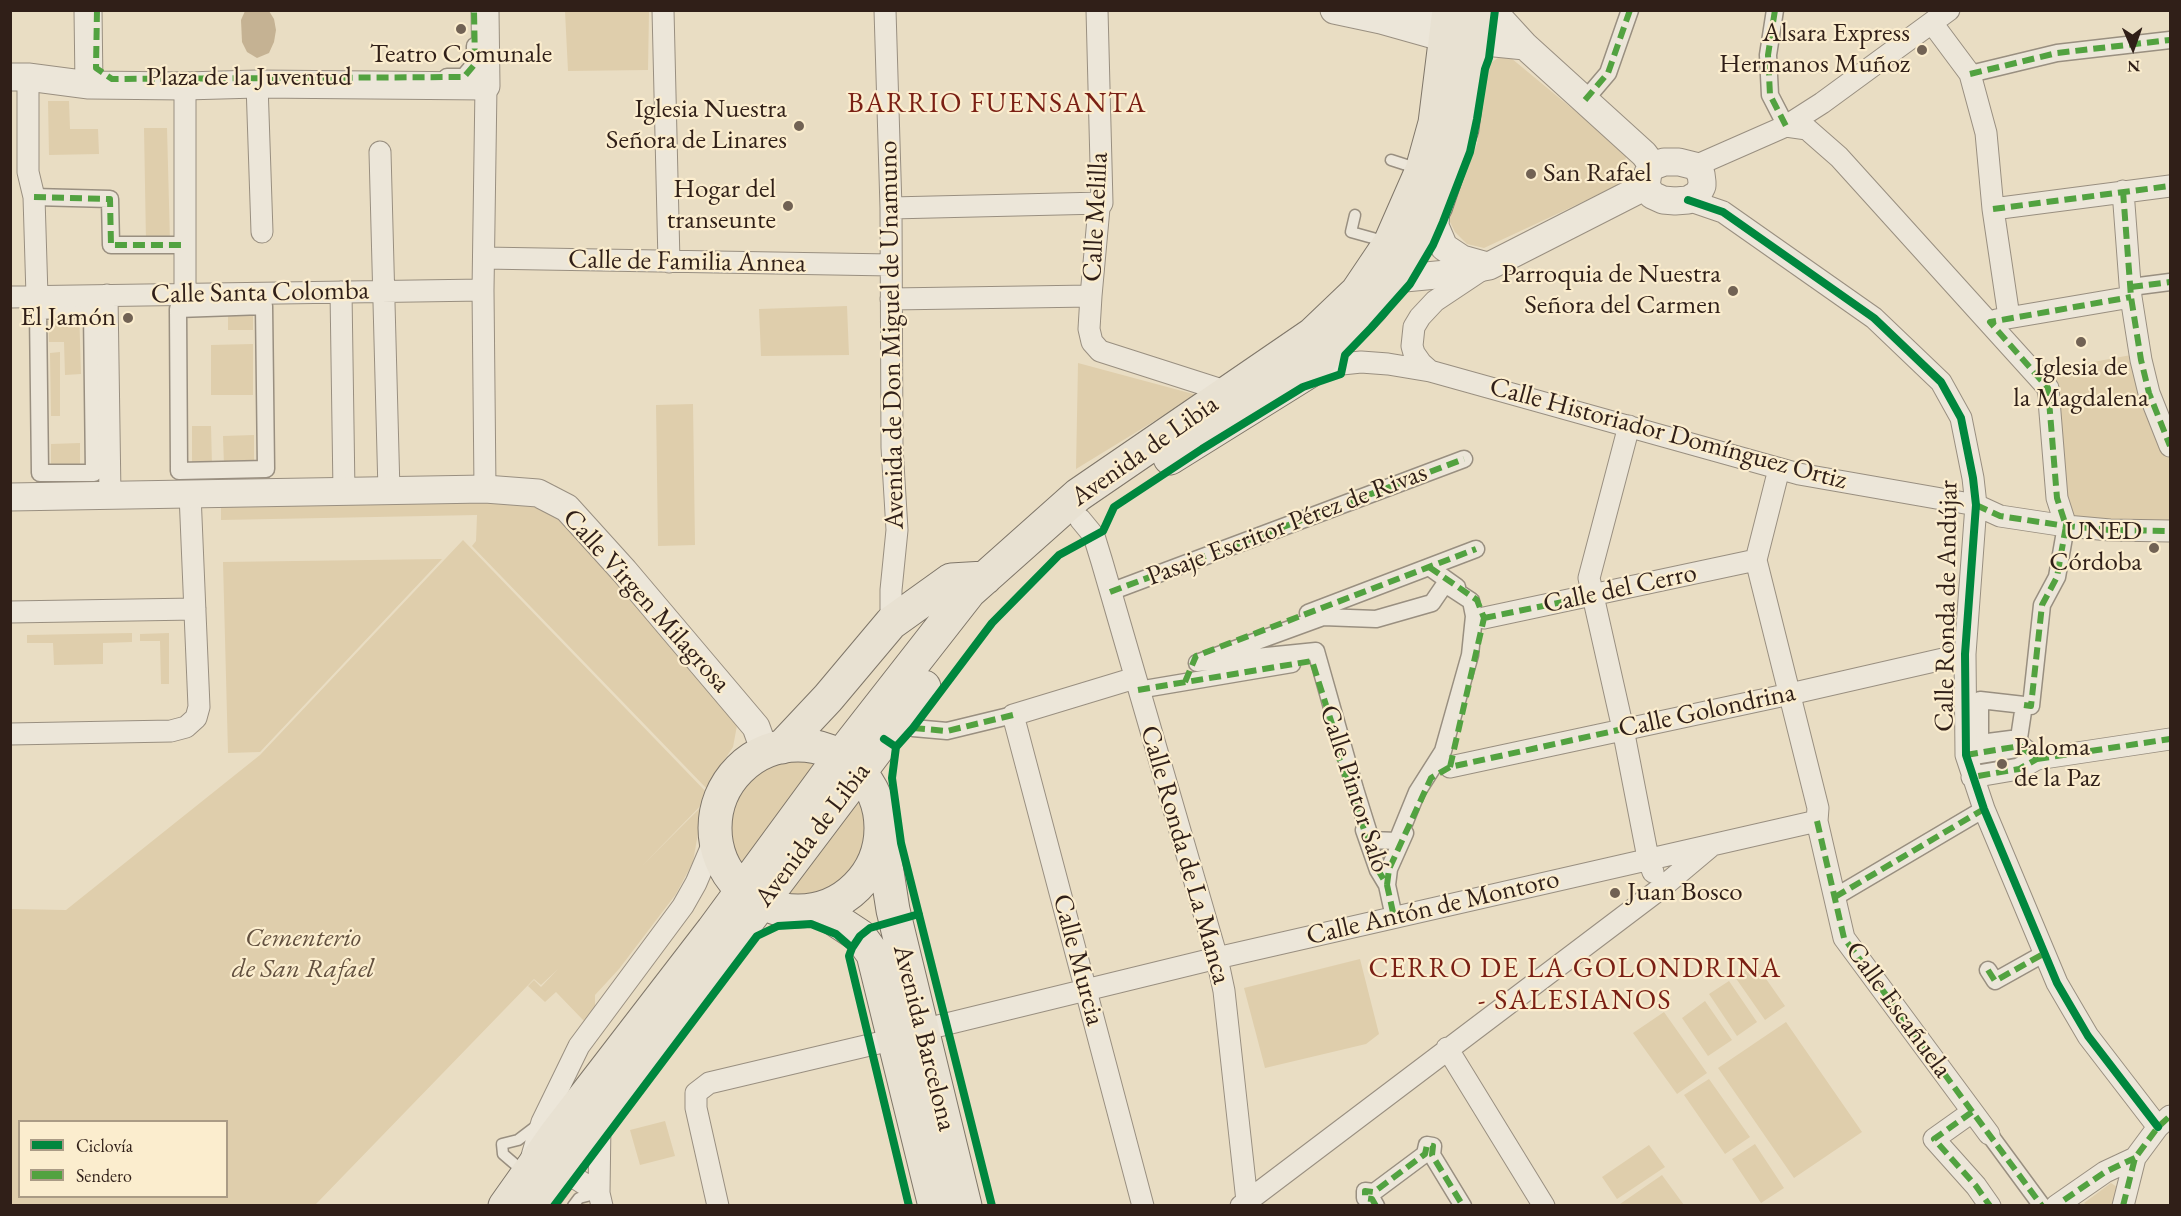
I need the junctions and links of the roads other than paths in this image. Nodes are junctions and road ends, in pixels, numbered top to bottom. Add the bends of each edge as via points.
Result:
1 (88, 10) edge
2 (97, 10) edge
3 (474, 10) edge
4 (485, 10) edge
5 (663, 10) edge
6 (885, 10) edge
7 (1097, 10) edge
8 (1334, 10) edge
9 (1427, 10) edge
10 (1492, 10) edge
11 (1630, 10) edge
12 (1775, 10) edge
13 (1949, 10) edge
14 (1381, 20) junction
15 (1932, 23) junction
16 (1461, 25) edge
17 (2170, 40) edge
18 (1525, 46) junction
19 (1971, 74) junction
20 (19, 77) edge
21 (257, 84) junction
22 (88, 85) junction
23 (185, 86) junction
24 (486, 86) junction
25 (1585, 100) junction
26 (1786, 126) junction
27 (380, 153) dead end
28 (1391, 160) dead end
29 (1422, 170) junction
30 (19, 172) edge
31 (1650, 176) junction
32 (1695, 184) junction
33 (2170, 186) edge
34 (2122, 191) junction
35 (34, 197) junction
36 (1102, 203) junction
37 (1436, 206) junction
38 (891, 208) junction
39 (1993, 209) junction
40 (1355, 215) dead end
41 (262, 232) dead end
42 (1390, 243) junction
43 (185, 245) junction
44 (484, 258) junction
45 (669, 262) junction
46 (891, 265) junction
47 (1489, 266) junction
48 (1394, 279) junction
49 (2170, 282) edge
50 (483, 290) junction
51 (383, 291) junction
52 (341, 292) junction
53 (1357, 292) junction
54 (2131, 292) junction
55 (107, 296) junction
56 (1091, 296) junction
57 (10, 297) edge
58 (37, 297) junction
59 (891, 299) junction
60 (182, 301) junction
61 (1999, 319) junction
62 (1430, 371) junction
63 (1308, 372) junction
64 (1228, 392) junction
65 (1629, 426) junction
66 (2170, 446) edge
67 (1464, 459) dead end
68 (1779, 470) junction
69 (40, 473) joint
70 (485, 489) junction
71 (389, 491) junction
72 (344, 492) junction
73 (190, 494) junction
74 (110, 495) junction
75 (10, 496) edge
76 (1976, 505) junction
77 (1080, 519) junction
78 (2066, 526) junction
79 (2170, 531) edge
80 (1476, 549) dead end
81 (1756, 560) junction
82 (1429, 567) junction
83 (985, 578) junction
84 (1110, 592) junction
85 (1592, 596) junction
86 (195, 609) junction
87 (10, 612) edge
88 (1484, 618) junction
89 (891, 623) junction
90 (1965, 654) junction
91 (1185, 682) junction
92 (1136, 684) junction
93 (1790, 694) junction
94 (2024, 705) dead end
95 (1013, 715) junction
96 (913, 728) dead end
97 (1623, 729) junction
98 (10, 734) edge
99 (2170, 739) edge
100 (773, 750) junction
101 (1966, 755) junction
102 (1446, 759) junction
103 (2037, 759) junction
104 (850, 765) junction
105 (1972, 777) junction
106 (1984, 809) junction
107 (1817, 821) junction
108 (881, 835) junction
109 (716, 836) junction
110 (1713, 845) junction
111 (1648, 858) junction
112 (1387, 885) junction
113 (1660, 889) junction
114 (753, 897) junction
115 (1835, 897) junction
116 (819, 909) junction
117 (1394, 917) junction
118 (2044, 953) junction
119 (1216, 958) junction
120 (1988, 970) dead end
121 (1086, 991) junction
122 (908, 1035) junction
123 (1447, 1048) junction
124 (1972, 1112) junction
125 (2164, 1121) edge
126 (542, 1122) junction
127 (600, 1123) junction
128 (1989, 1134) joint
129 (2135, 1158) junction
130 (563, 1172) junction
131 (527, 1174) junction
132 (601, 1199) edge
133 (1244, 1203) edge
134 (505, 1206) edge
135 (538, 1206) edge
136 (573, 1206) edge
137 (718, 1206) edge
138 (935, 1206) edge
139 (965, 1206) edge
140 (1143, 1206) edge
141 (1377, 1206) edge
142 (1463, 1206) edge
143 (1544, 1206) edge
144 (1990, 1206) edge
145 (2042, 1206) edge
146 (2056, 1206) edge
147 (2123, 1206) edge

1 - 22 street
2 - 3 street, Plaza de la Juventud via 96,68 112,79 124,79 464,77 475,64
4 - 24 street
5 - 45 street
6 - 38 street, Avenida de Don Miguel de Unamuno
7 - 36 street, Calle Melilla
8 - 14 street
9 - 14 street
10 - 18 street
11 - 25 street via 1608,73
12 - 26 street via 1768,55 1770,95
13 - 15 street
14 - 16 street
15 - 19 street
15 - 26 street
16 - 18 street
16 - 29 main road, Avenida de Libia via 1442,81
16 - 37 main road, Avenida de Libia via 1462,129
17 - 19 street via 2057,53
18 - 25 street
19 - 39 street via 1986,133
20 - 22 street
20 - 30 street
21 - 23 street
21 - 24 street
21 - 41 street
22 - 23 street
23 - 43 street
24 - 44 street
25 - 31 street via 1644,154
26 - 32 street
26 - 61 street via 1807,129 1839,157
27 - 51 street
28 - 29 lane
29 - 42 main road, Avenida de Libia
30 - 35 street
31 - 32 street via 1665,162 1679,162
31 - 32 street via 1652,195 1663,200
31 - 47 street
32 - 76 street, Calle Ronda de Andújar via 1723,212 1874,318 1941,382 1961,418
33 - 34 street
34 - 39 street
34 - 54 street
35 - 43 street via 110,199 111,245
35 - 58 street
36 - 38 street
36 - 56 street, Calle Melilla
37 - 47 street via 1435,226 1444,247 1462,259
37 - 48 main road, Avenida de Libia
38 - 46 street, Avenida de Don Miguel de Unamuno
39 - 61 street
40 - 42 lane via 1351,232
42 - 53 main road, Avenida de Libia
43 - 60 street
44 - 45 street, Calle de Familia Annea
44 - 50 street
45 - 46 street, Calle de Familia Annea
46 - 59 street, Avenida de Don Miguel de Unamuno
47 - 48 street
47 - 62 street via 1435,301 1414,327 1414,353
48 - 53 street
48 - 63 main road, Avenida de Libia
49 - 54 street
50 - 51 street, Calle Santa Colomba
50 - 70 street
51 - 52 street, Calle Santa Colomba
51 - 71 street
52 - 60 street, Calle Santa Colomba
52 - 72 street
53 - 64 main road, Avenida de Libia via 1312,334
54 - 61 street
54 - 66 street via 2146,382
55 - 58 street, Calle Santa Colomba
55 - 60 street, Calle Santa Colomba
55 - 74 street
56 - 59 street, Calle Melilla
56 - 64 street via 1089,329 1092,342 1100,351
57 - 58 street, Calle Santa Colomba
59 - 89 street, Avenida de Don Miguel de Unamuno via 897,530
60 - 60 street via 264,306 266,469 179,471
61 - 78 street via 2048,388 2057,498
62 - 63 street, Calle Historiador Domínguez Ortiz via 1361,363
62 - 65 street, Calle Historiador Domínguez Ortiz
63 - 77 main road, Avenida de Libia
64 - 83 main road, Avenida de Libia via 1078,495
65 - 68 street, Calle Historiador Domínguez Ortiz
65 - 85 street via 1589,578
67 - 84 street, Pasaje Escritor Pérez de Rivas
68 - 76 street, Calle Historiador Domínguez Ortiz
68 - 81 street
69 - 69 street via 94,473 92,311 38,311
70 - 71 street, Calle Virgen Milagrosa
70 - 100 street, Calle Virgen Milagrosa via 538,493 567,508 632,579
71 - 72 street, Calle Virgen Milagrosa
72 - 73 street, Calle Virgen Milagrosa
73 - 74 street, Calle Virgen Milagrosa
73 - 86 street
74 - 75 street, Calle Virgen Milagrosa
76 - 78 street, Calle Historiador Domínguez Ortiz via 2000,516
76 - 90 street, Calle Ronda de Andújar
77 - 84 street, Calle Ronda de La Manca via 1094,536
77 - 104 main road, Avenida de Libia via 986,605
78 - 79 street, Calle Historiador Domínguez Ortiz
78 - 94 street via 2057,577 2042,604 2031,705
80 - 82 street
81 - 85 street, Calle del Cerro
81 - 93 street, Calle Escañuela
82 - 88 street via 1477,600
82 - 91 street via 1196,656
83 - 89 main road via 951,580
83 - 104 main road, Avenida de Libia via 969,592
84 - 92 street, Calle Ronda de La Manca
85 - 88 street, Calle del Cerro
85 - 97 street
86 - 87 street
86 - 98 street via 200,707 196,718 186,727 171,731
88 - 102 street
89 - 100 main road via 828,698
90 - 93 street, Calle Golondrina
90 - 101 street, Calle Ronda de Andújar
91 - 92 street
91 - 112 street, Calle Pintor Saló via 1312,661 1332,727 1330,732 1378,870
92 - 95 street
92 - 119 street, Calle Ronda de La Manca
93 - 97 street, Calle Golondrina
93 - 107 street, Calle Escañuela via 1818,808
95 - 96 street via 947,731
95 - 121 street, Calle Murcia
97 - 102 street, Calle Golondrina
97 - 111 street
99 - 103 street
100 - 104 main road via 802,746 822,749
100 - 109 main road via 747,763 732,778 716,816
101 - 103 street via 2020,746
101 - 105 street, Calle Ronda de Andújar
102 - 102 street via 1417,792 1397,841 1371,840 1316,651 1197,663 1323,617 1376,619 1432,603 1445,584 1471,601 1474,616 1470,655
102 - 112 street via 1431,778 1389,869
103 - 105 street via 2019,769
104 - 108 main road, Avenida Barcelona via 873,791
104 - 114 main road, Avenida de Libia
105 - 106 street, Calle Ronda de Andújar
106 - 115 street
106 - 118 street, Calle Ronda de Andújar
107 - 110 street, Calle Antón de Montoro
107 - 115 street, Calle Escañuela
108 - 116 main road via 868,874 855,889
108 - 122 main road, Avenida Barcelona
109 - 114 main road via 724,866
109 - 126 street, Avenida de Libia via 683,906 579,1046
110 - 111 street, Calle Antón de Montoro
110 - 113 street
111 - 113 street
111 - 117 street, Calle Antón de Montoro
112 - 117 street, Calle Pintor Saló
113 - 123 street
114 - 116 main road via 781,909
114 - 127 main road, Avenida de Libia
114 - 131 main road, Avenida de Libia
115 - 124 street, Calle Escañuela via 1844,938
116 - 122 main road, Avenida Barcelona via 860,936 873,954
117 - 119 street, Calle Antón de Montoro
118 - 120 street via 1995,981
118 - 125 street, Calle Ronda de Andújar via 2057,984 2088,1036
119 - 121 street, Calle Antón de Montoro
119 - 133 street, Calle Ronda de La Manca via 1224,991
121 - 122 street, Calle Antón de Montoro
121 - 140 street, Calle Murcia
122 - 137 street, Calle Antón de Montoro via 709,1083 696,1093
122 - 138 main road, Avenida Barcelona
122 - 139 main road, Avenida Barcelona
123 - 133 street
123 - 143 street
124 - 128 street, Calle Escañuela
124 - 144 street via 1934,1139
125 - 129 street
126 - 131 street, Avenida de Libia
126 - 131 lane via 518,1140 502,1144 503,1154
127 - 130 main road, Avenida de Libia
127 - 132 street
128 - 145 street, Calle Escañuela
129 - 146 street via 2105,1172
129 - 147 street
130 - 131 street
130 - 132 street
130 - 135 main road, Avenida de Libia
131 - 134 main road, Avenida de Libia
132 - 136 lane via 579,1198
141 - 142 street via 1372,1199 1365,1198 1365,1191 1374,1192 1425,1154 1427,1145 1433,1146 1432,1155

